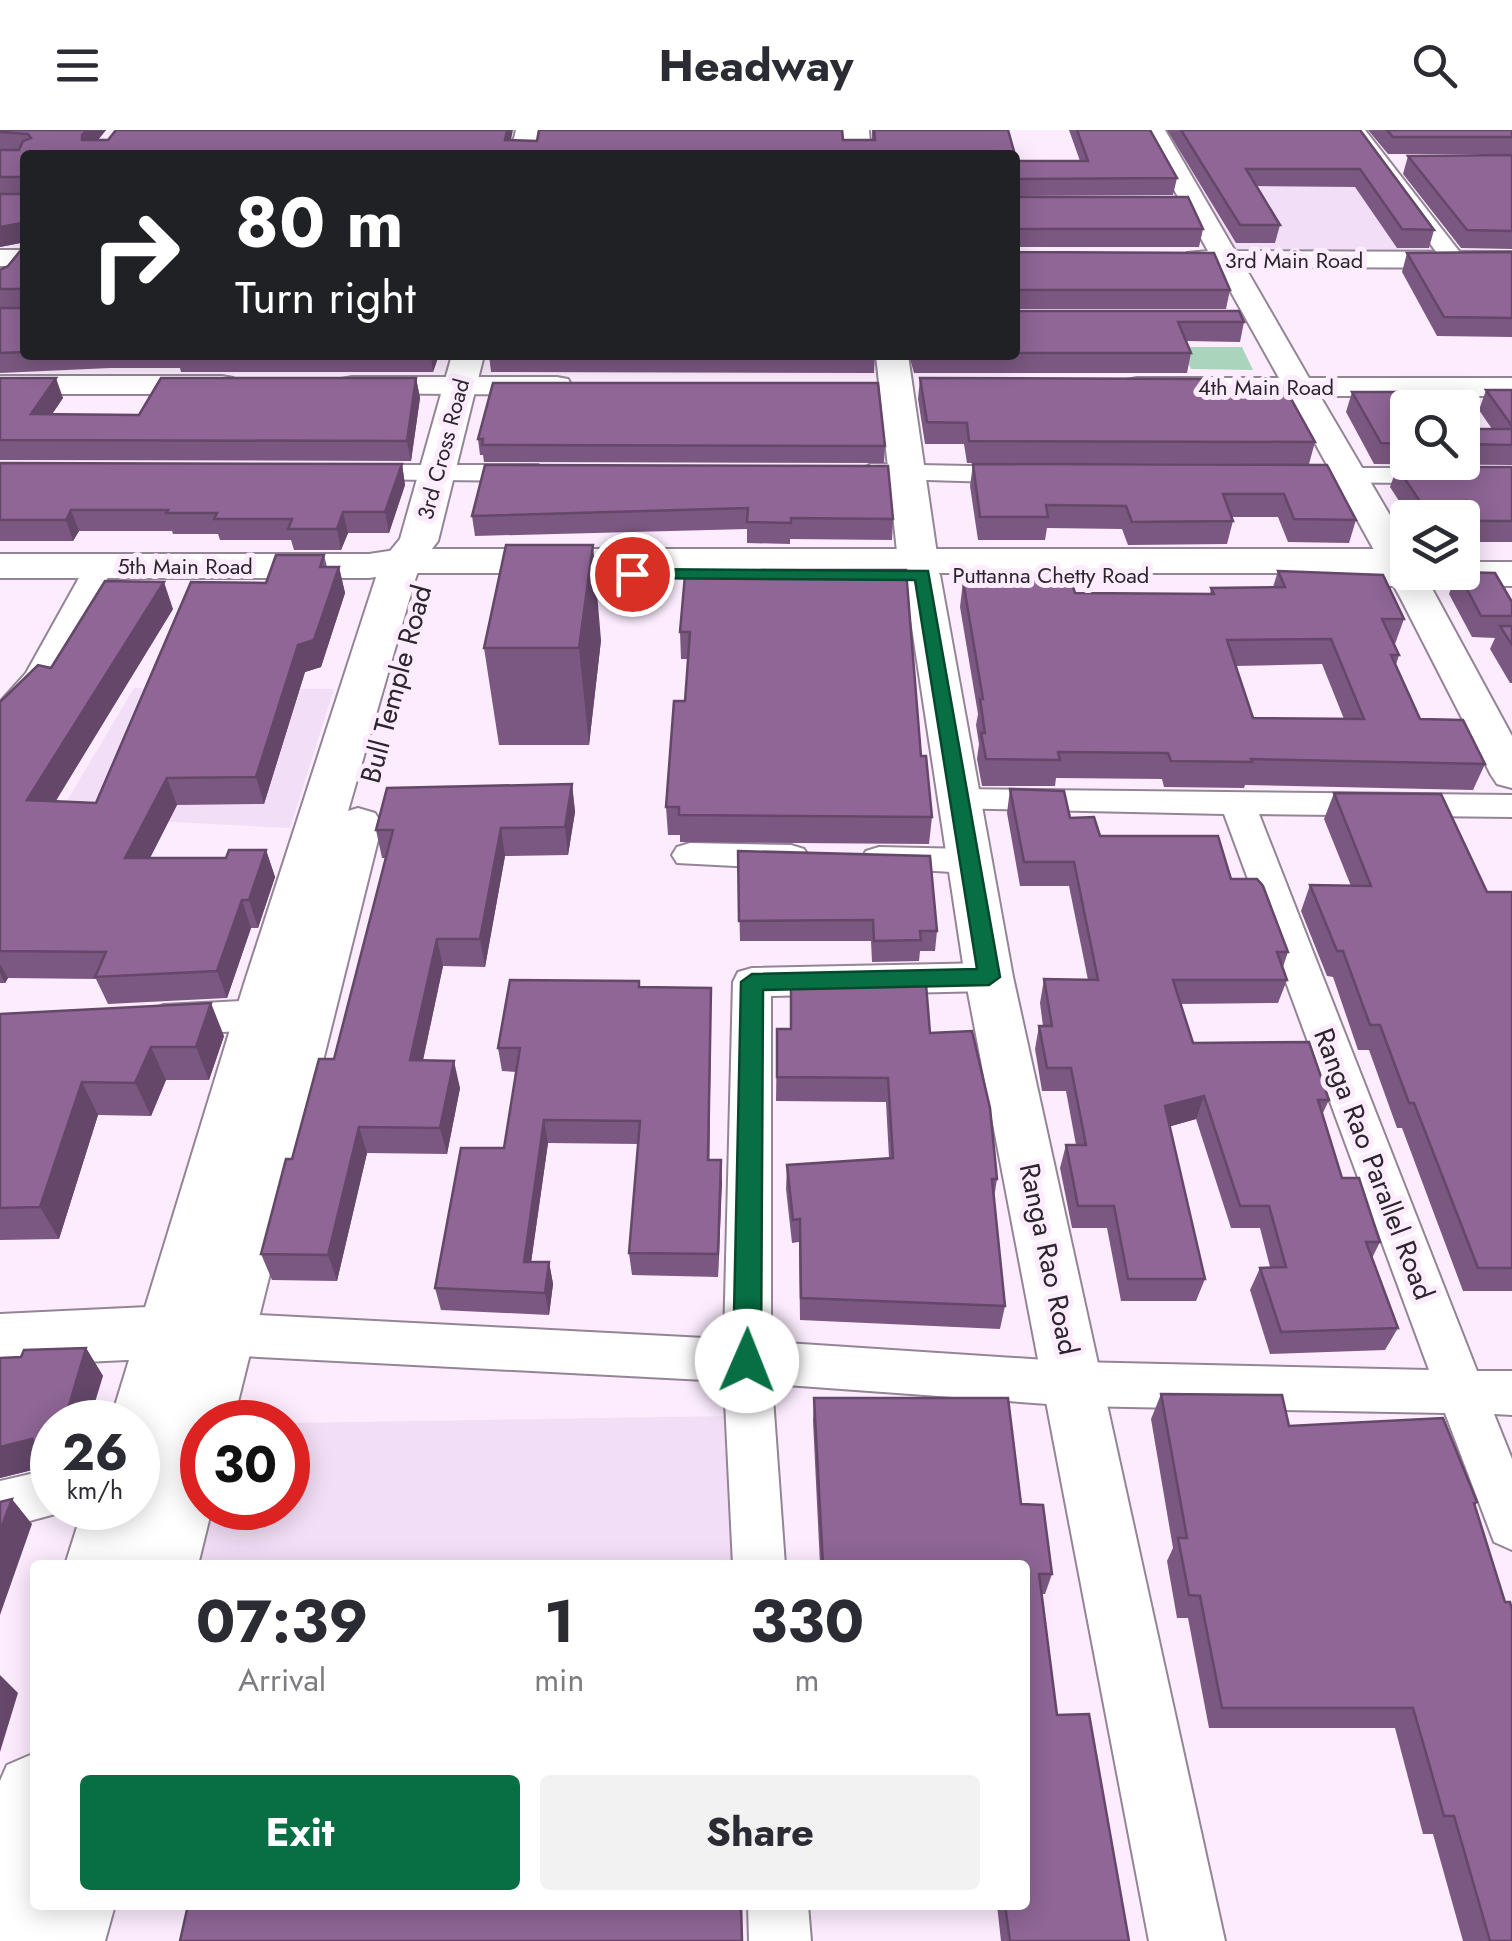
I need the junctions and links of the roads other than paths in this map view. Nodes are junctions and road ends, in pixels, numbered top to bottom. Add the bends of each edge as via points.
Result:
1 (1153, 130) edge
2 (1355, 130) edge
3 (17, 256) edge
4 (1166, 260) edge
5 (1223, 260) junction
6 (1454, 260) junction
7 (1512, 260) edge
8 (0, 281) edge
9 (464, 370) edge
10 (887, 376) edge
11 (0, 385) edge
12 (260, 386) edge
13 (320, 386) edge
14 (578, 386) edge
15 (933, 386) edge
16 (1106, 387) edge
17 (1298, 387) junction
18 (1512, 387) edge
19 (850, 472) edge
20 (905, 472) junction
21 (316, 473) edge
22 (565, 473) edge
23 (435, 474) junction
24 (1042, 476) edge
25 (1288, 476) edge
26 (1512, 476) edge
27 (1348, 477) junction
28 (1390, 544) edge
29 (1480, 561) edge
30 (1512, 561) edge
31 (407, 563) junction
32 (1390, 565) edge
33 (0, 566) edge
34 (99, 566) junction
35 (920, 568) junction
36 (1480, 571) edge
37 (1512, 574) edge
38 (1416, 590) edge
39 (0, 722) edge
40 (1512, 775) edge
41 (958, 800) junction
42 (1237, 803) junction
43 (1512, 806) edge
44 (690, 855) dead end
45 (969, 861) junction
46 (989, 977) junction
47 (262, 1015) junction
48 (130, 1022) edge
49 (196, 1333) junction
50 (0, 1340) edge
51 (747, 1361) junction
52 (1076, 1384) junction
53 (1461, 1393) junction
54 (1512, 1393) edge
55 (160, 1400) edge
56 (30, 1498) edge
57 (0, 1506) edge
58 (1512, 1525) edge
59 (112, 1530) edge
60 (103, 1560) edge
61 (163, 1560) edge
62 (758, 1560) edge
63 (47, 1910) edge
64 (778, 1910) edge
65 (63, 1941) edge
66 (780, 1941) edge
67 (1187, 1941) edge

1 - 5 street via 1185,205
2 - 6 street via 1390,164
3 - 8 street
4 - 5 street, 3rd Main Road
5 - 6 street, 3rd Main Road
5 - 17 street via 1250,320
6 - 7 street, 3rd Main Road
9 - 13 street
9 - 14 street
9 - 23 main road, 3rd Cross Road
10 - 15 street
10 - 20 main road
11 - 12 street
16 - 17 street, 4th Main Road
17 - 18 street, 4th Main Road
17 - 27 street
19 - 20 street
20 - 24 street
20 - 35 main road
21 - 23 street
22 - 23 street
23 - 31 main road, 3rd Cross Road
25 - 27 street
26 - 27 street
27 - 28 street
29 - 30 main road
31 - 34 main road, 5th Main Road
31 - 35 main road, Puttanna Chetty Road
31 - 47 main road, Bull Temple Road
31 - 49 main road, Bull Temple Road
32 - 35 main road, Puttanna Chetty Road
33 - 34 main road, 5th Main Road
34 - 39 street via 40,677
35 - 41 street, Ranga Rao Road
36 - 37 main road, Puttanna Chetty Road
38 - 40 street
41 - 42 street
41 - 45 street, Ranga Rao Road
42 - 43 street
42 - 53 street, Ranga Rao Parallel Road
44 - 45 street
45 - 46 street, Ranga Rao Road
46 - 51 street via 752,982
46 - 52 street, Ranga Rao Road
47 - 48 street
47 - 49 main road, Bull Temple Road
49 - 50 street
49 - 51 street
49 - 55 main road, Bull Temple Road
49 - 61 main road, Bull Temple Road
51 - 52 street
51 - 62 street
52 - 53 street
52 - 67 street, Ranga Rao Road
53 - 54 street
53 - 58 street, Ranga Rao Parallel Road
56 - 57 street
59 - 60 main road
63 - 65 main road
64 - 66 street

